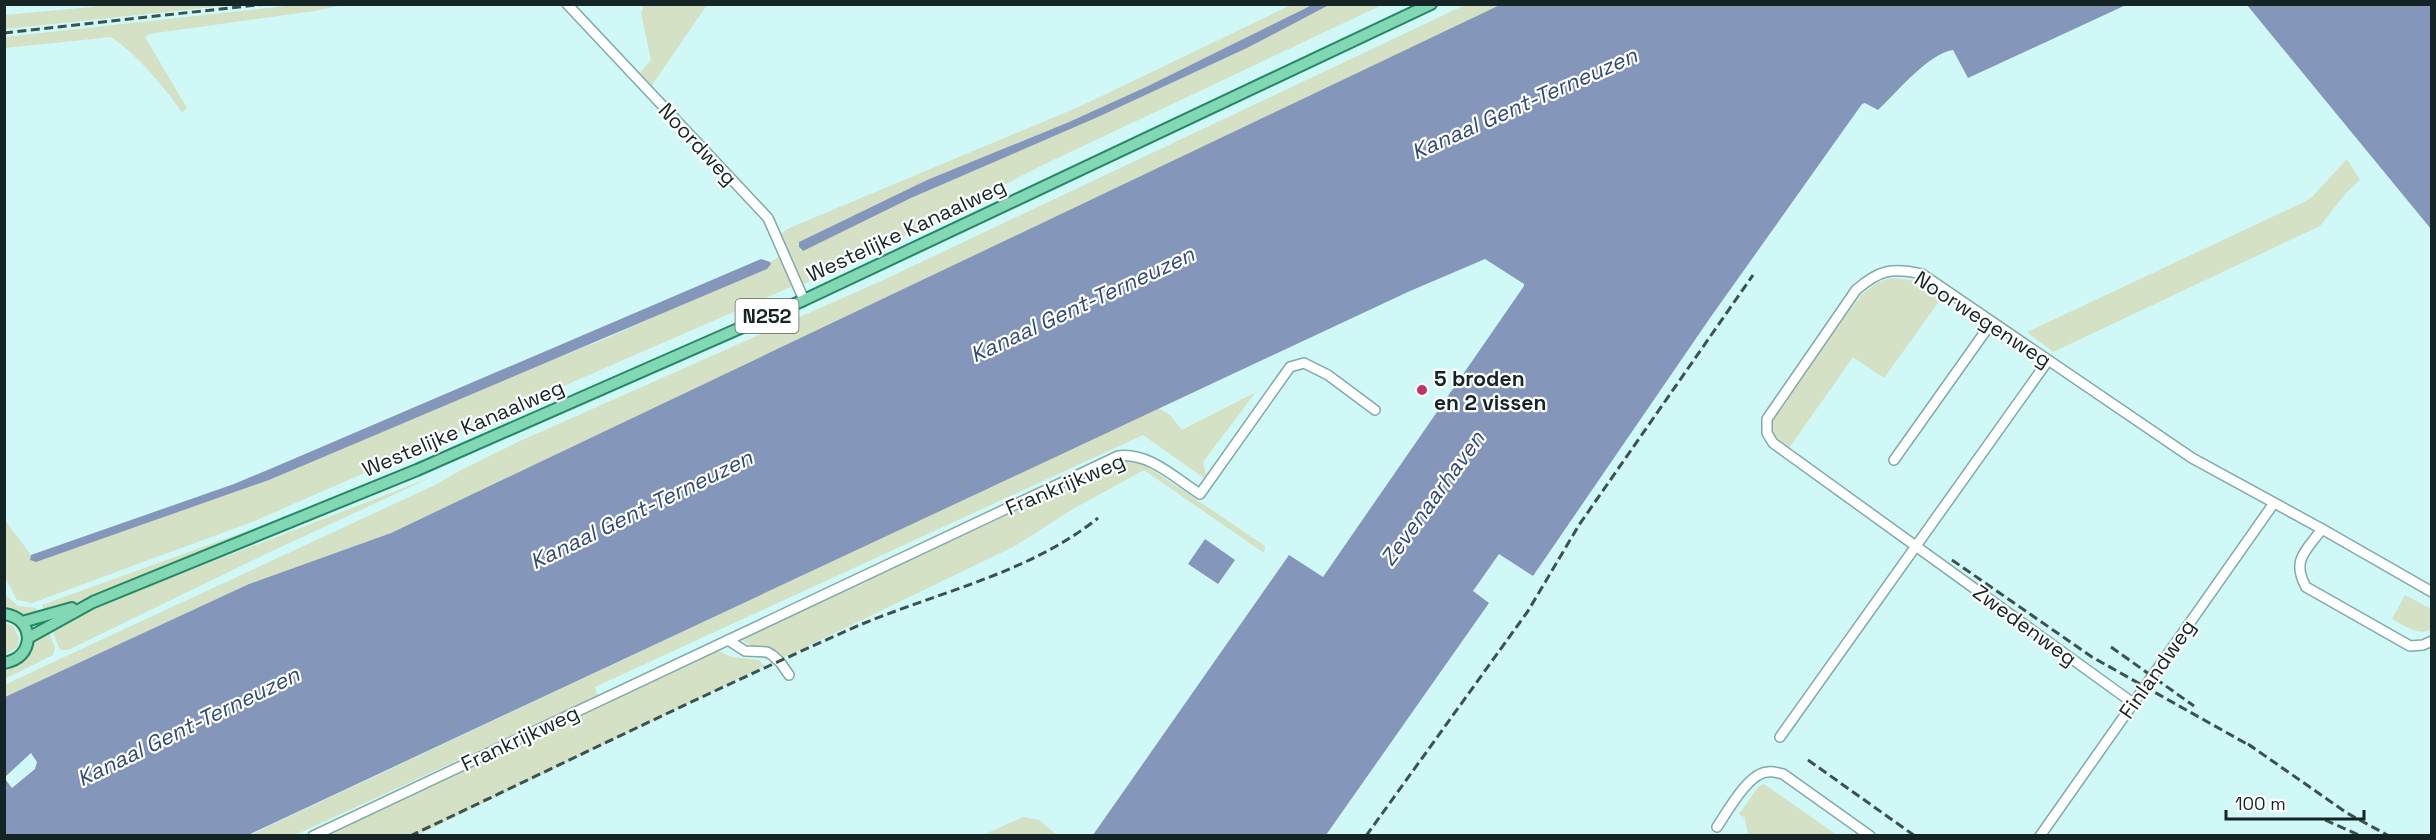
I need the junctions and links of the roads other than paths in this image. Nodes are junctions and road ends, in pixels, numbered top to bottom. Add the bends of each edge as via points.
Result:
1 (567, 4) edge
2 (1431, 4) edge
3 (804, 300) junction
4 (1992, 322) junction
5 (2047, 362) junction
6 (1375, 410) dead end
7 (1894, 460) dead end
8 (2274, 502) junction
9 (2322, 529) junction
10 (1917, 547) junction
11 (2432, 592) edge
12 (93, 602) junction
13 (4, 614) edge
14 (22, 622) junction
15 (28, 638) junction
16 (728, 640) junction
17 (2432, 641) edge
18 (4, 663) edge
19 (789, 675) dead end
20 (2133, 703) junction
21 (1780, 738) dead end
22 (1717, 827) dead end
23 (313, 836) edge
24 (1870, 836) edge
25 (2040, 836) edge

1 - 3 street, Noordweg via 768,218
2 - 3 main road, Westelijke Kanaalweg / N252
3 - 12 main road, Westelijke Kanaalweg / N252 via 417,470
4 - 5 street, Noorwegenweg
4 - 7 street
4 - 10 street, Noorwegenweg via 1922,274 1903,270 1873,275 1856,290 1767,419 1767,433 1773,443
5 - 8 street, Noorwegenweg via 2192,458
5 - 10 street
6 - 16 street, Frankrijkweg via 1328,375 1304,363 1290,367 1200,494 1148,460 1131,454 1118,456
8 - 9 street, Noorwegenweg
8 - 20 street, Finlandweg
9 - 11 street, Noorwegenweg
9 - 17 street via 2301,558 2298,573 2306,587 2410,646
10 - 20 street, Zwedenweg
10 - 21 street
12 - 14 main road, Westelijke Kanaalweg / N252
12 - 15 main road, Westelijke Kanaalweg / N252
13 - 14 main road
14 - 15 main road
15 - 18 main road, N252 via 22,655
16 - 19 street via 745,651 767,652
16 - 23 street, Frankrijkweg
20 - 25 street, Finlandweg
22 - 24 street via 1753,778 1766,771 1783,774

